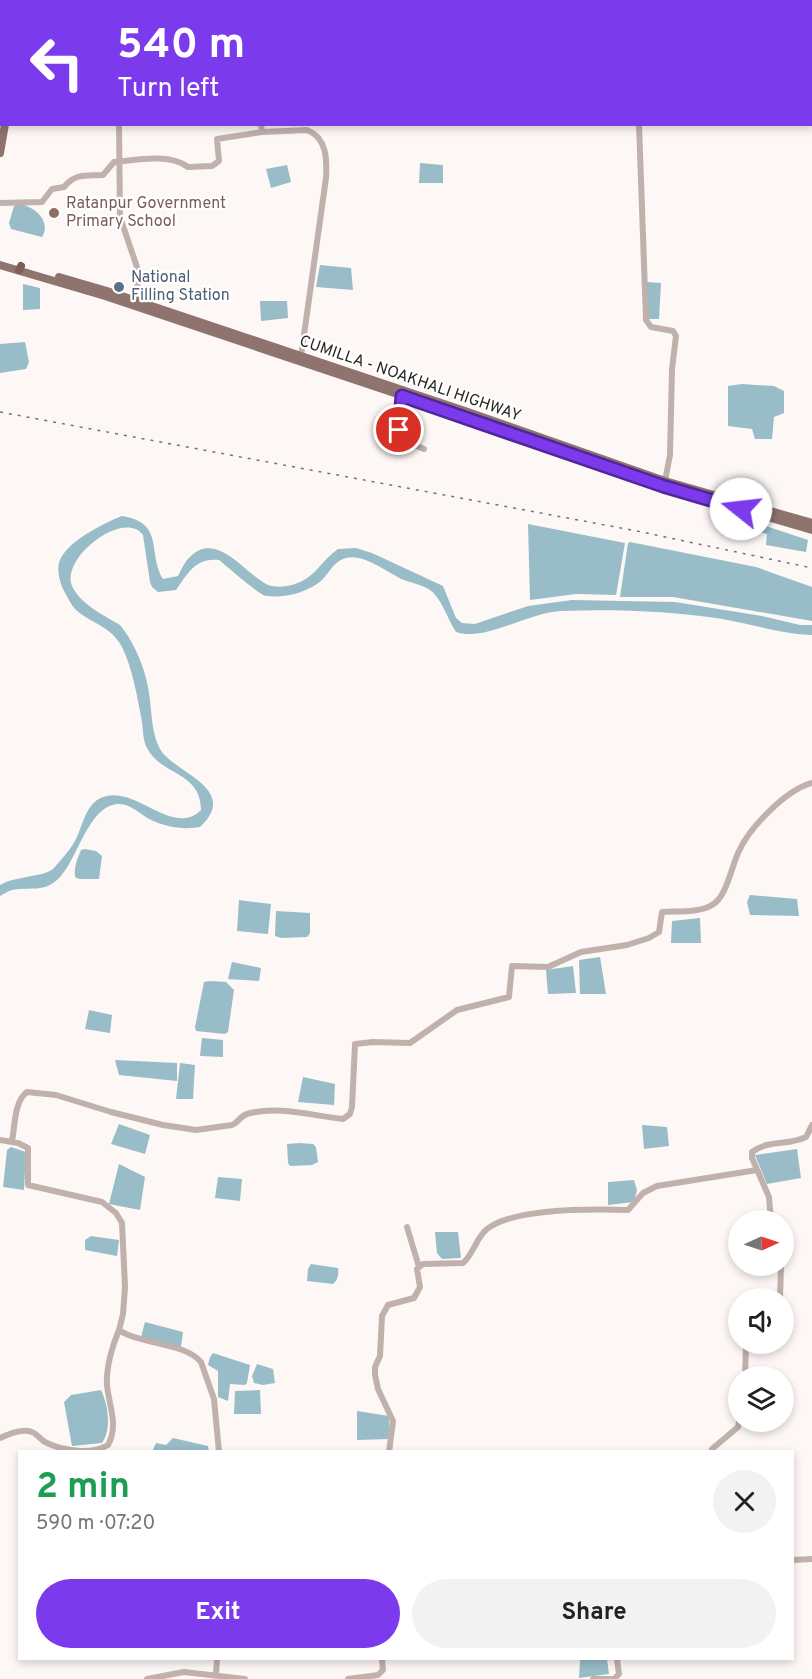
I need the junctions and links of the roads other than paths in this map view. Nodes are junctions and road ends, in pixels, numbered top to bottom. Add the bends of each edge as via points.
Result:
1 (5, 126) edge
2 (119, 126) edge
3 (639, 126) edge
4 (261, 128) edge
5 (0, 153) edge
6 (120, 161) junction
7 (0, 203) edge
8 (0, 259) edge
9 (0, 265) edge
10 (20, 268) junction
11 (137, 301) junction
12 (301, 356) junction
13 (402, 396) junction
14 (424, 449) dead end
15 (609, 464) junction
16 (665, 481) junction
17 (812, 523) edge
18 (812, 531) edge
19 (812, 783) edge
20 (812, 1125) edge
21 (0, 1140) edge
22 (12, 1142) junction
23 (758, 1170) junction
24 (770, 1210) edge
25 (407, 1227) dead end
26 (419, 1267) junction
27 (119, 1330) junction
28 (732, 1432) edge
29 (0, 1438) edge
30 (70, 1450) edge
31 (94, 1450) edge
32 (219, 1450) edge
33 (389, 1450) edge
34 (712, 1450) edge
35 (812, 1559) edge
36 (794, 1560) edge
37 (217, 1660) edge
38 (382, 1660) edge
39 (617, 1660) edge
40 (216, 1674) junction
41 (147, 1679) edge
42 (245, 1679) edge
43 (348, 1679) edge
44 (593, 1679) edge
45 (613, 1679) edge

1 - 5 main road
2 - 6 street
3 - 16 street via 646,320 651,327 673,331 676,336 670,455
4 - 6 street via 218,139 219,161 212,166 188,167 173,160
4 - 12 street via 313,132 326,151 326,178
6 - 7 street via 112,163 103,175 70,179 64,187 50,190 42,202
6 - 11 street via 120,217 138,270
8 - 10 main road, CUMILLA - NOAKHALI HIGHWAY
9 - 10 main road
10 - 11 main road, CUMILLA - NOAKHALI HIGHWAY
10 - 13 main road
11 - 12 main road, CUMILLA - NOAKHALI HIGHWAY
12 - 15 main road, CUMILLA - NOAKHALI HIGHWAY
13 - 14 street via 399,435
13 - 15 main road
15 - 16 main road, CUMILLA - NOAKHALI HIGHWAY
15 - 18 main road via 663,486
16 - 17 main road, CUMILLA - NOAKHALI HIGHWAY
19 - 22 street via 793,791 764,817 740,849 723,895 712,905 662,912 659,932 627,945 581,952 548,967 512,966 510,996 457,1010 410,1043 355,1044 351,1111 343,1119 285,1111 256,1113 244,1115 232,1125 196,1130 122,1115 56,1095 27,1092 19,1104
20 - 23 street via 809,1134 800,1140 772,1143 753,1151
21 - 22 street
22 - 27 street via 28,1148 28,1185 102,1202 120,1218 125,1287
23 - 24 street
23 - 26 street via 657,1186 643,1193 628,1210 587,1209 506,1221 479,1236 463,1263
25 - 26 street
26 - 33 street via 420,1287 414,1298 388,1305 382,1316 375,1375 393,1421
27 - 31 street via 107,1383 114,1426 108,1445
27 - 32 street via 197,1357 214,1399
28 - 34 street
29 - 30 street via 30,1431 46,1443
35 - 36 street
37 - 40 street
38 - 43 street via 383,1670 378,1675
39 - 45 street via 619,1674
40 - 41 street via 184,1672
40 - 42 street
44 - 45 street

